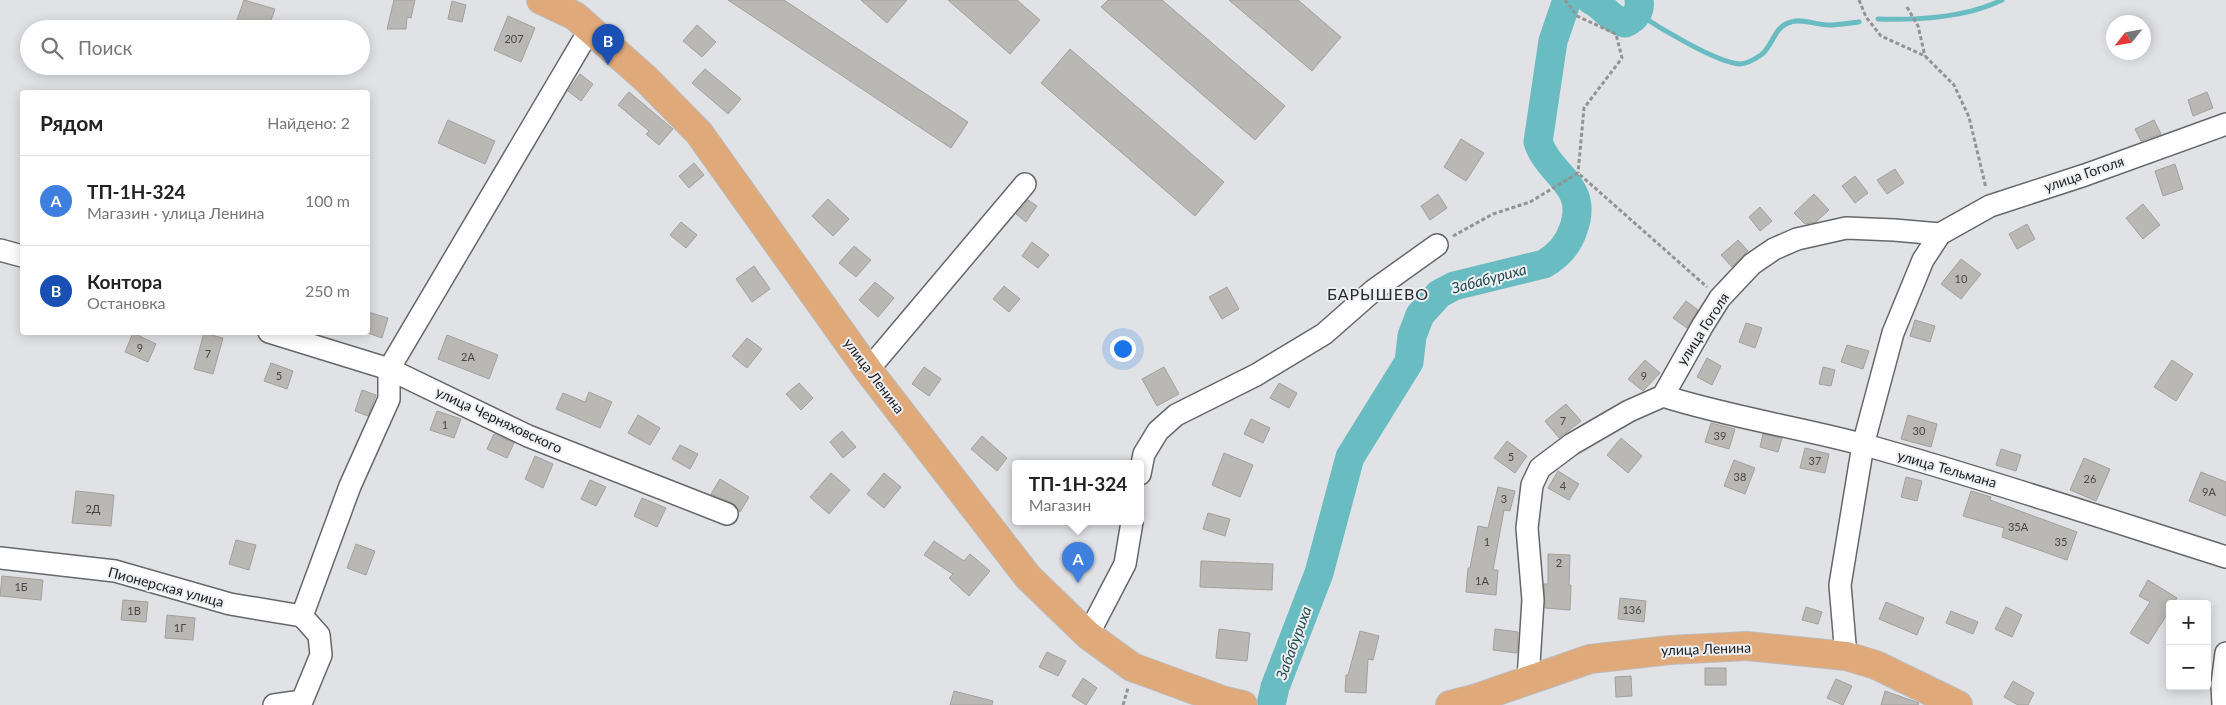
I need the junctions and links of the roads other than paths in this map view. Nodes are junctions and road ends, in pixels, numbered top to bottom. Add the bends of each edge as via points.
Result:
1 (541, 0) edge
2 (580, 15) edge
3 (2226, 124) edge
4 (1024, 184) dead end
5 (1940, 234) junction
6 (1437, 245) road end
7 (0, 250) edge
8 (20, 255) edge
9 (279, 335) edge
10 (389, 369) junction
11 (868, 370) junction
12 (1663, 396) junction
13 (1863, 444) junction
14 (1143, 460) edge
15 (728, 514) dead end
16 (1132, 525) edge
17 (2226, 557) edge
18 (0, 558) edge
19 (302, 616) junction
20 (1088, 635) junction
21 (2226, 653) edge
22 (1846, 656) junction
23 (1528, 680) junction
24 (274, 705) edge
25 (1242, 705) edge
26 (1450, 705) edge
27 (1958, 705) edge
28 (2224, 705) edge

1 - 2 main road, улица Ленина
2 - 10 street
2 - 11 main road, улица Ленина via 700,133
3 - 5 street, улица Гоголя via 1990,206
4 - 11 street
5 - 12 street, улица Гоголя via 1846,228 1797,239 1774,249 1752,264 1720,298
5 - 13 street via 1924,260 1893,333
6 - 14 street via 1374,290 1324,334 1256,375 1176,415 1158,431
7 - 8 street
9 - 10 street, улица Черняховского
10 - 15 street, улица Черняховского via 528,436
10 - 19 street via 389,399 350,486
11 - 20 main road, улица Ленина via 1028,576
12 - 13 street, улица Тельмана via 1702,408
12 - 23 street via 1629,411 1572,444 1540,468 1532,485 1527,528 1533,600
13 - 17 street, улица Тельмана
13 - 22 street via 1840,585
16 - 20 street via 1125,564
18 - 19 street, Пионерская улица via 115,571 230,604
19 - 24 street via 319,635 321,655 302,701
20 - 25 main road, улица Ленина via 1132,667
21 - 28 street via 2222,684
22 - 23 main road, улица Ленина via 1746,646 1670,650 1590,659
22 - 27 main road, улица Ленина via 1876,665
23 - 26 main road, улица Ленина

